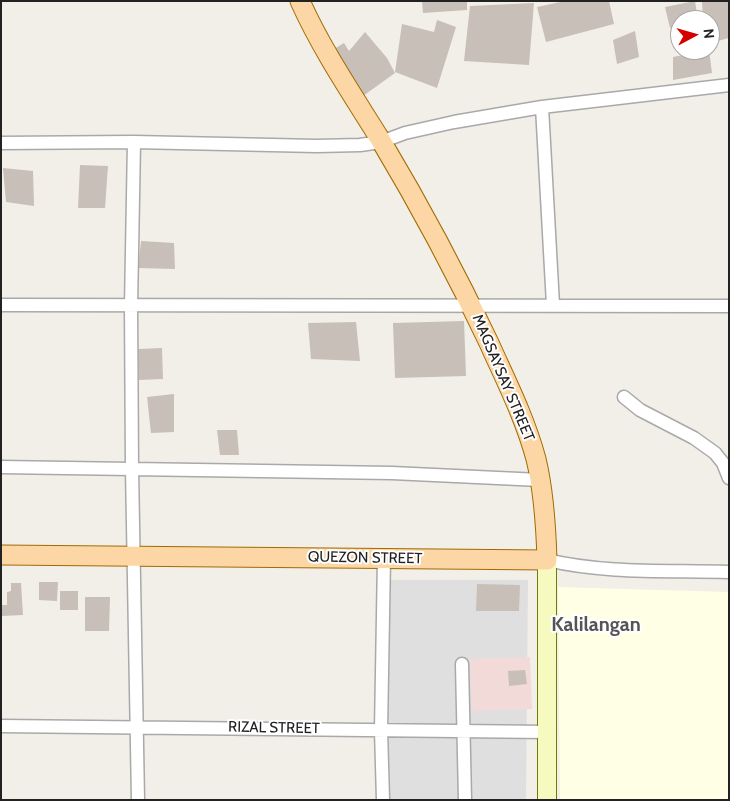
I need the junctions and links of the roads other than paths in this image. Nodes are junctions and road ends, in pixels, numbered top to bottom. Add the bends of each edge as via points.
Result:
1 (300, 1) edge
2 (729, 85) edge
3 (542, 107) junction
4 (134, 142) junction
5 (381, 142) junction
6 (1, 143) edge
7 (1, 304) edge
8 (471, 304) junction
9 (552, 305) junction
10 (131, 306) junction
11 (729, 306) edge
12 (624, 397) dead end
13 (1, 467) edge
14 (132, 469) junction
15 (729, 478) edge
16 (540, 480) junction
17 (1, 555) edge
18 (133, 555) junction
19 (384, 558) junction
20 (547, 560) junction
21 (729, 572) edge
22 (462, 664) dead end
23 (1, 726) edge
24 (138, 727) junction
25 (381, 730) junction
26 (463, 730) junction
27 (548, 732) junction
28 (138, 800) edge
29 (383, 800) edge
30 (465, 800) edge
31 (547, 800) edge

1 - 5 main road, MAGSAYSAY STREET via 324,48
2 - 3 street
3 - 5 street via 454,122
3 - 9 street
4 - 5 street via 360,146
4 - 6 street
4 - 10 street
5 - 8 main road, MAGSAYSAY STREET via 435,234
7 - 10 street
8 - 9 street
8 - 10 street
8 - 16 main road, MAGSAYSAY STREET via 517,404
9 - 11 street
10 - 14 street
12 - 15 street via 640,410 694,438 715,453
13 - 14 street
14 - 16 street via 392,473
14 - 18 street
16 - 20 main road, MAGSAYSAY STREET
17 - 18 main road, QUEZON STREET
18 - 19 main road, QUEZON STREET
18 - 24 street
19 - 20 main road, QUEZON STREET
19 - 25 street
20 - 21 street, QUEZON STREET via 604,569
20 - 27 main road, MAGSAYSAY STREET
22 - 26 street
23 - 24 street, RIZAL STREET
24 - 25 street, RIZAL STREET
24 - 28 street
25 - 26 street, RIZAL STREET
25 - 29 street
26 - 27 street, RIZAL STREET
26 - 30 street
27 - 31 main road, MAGSAYSAY STREET

